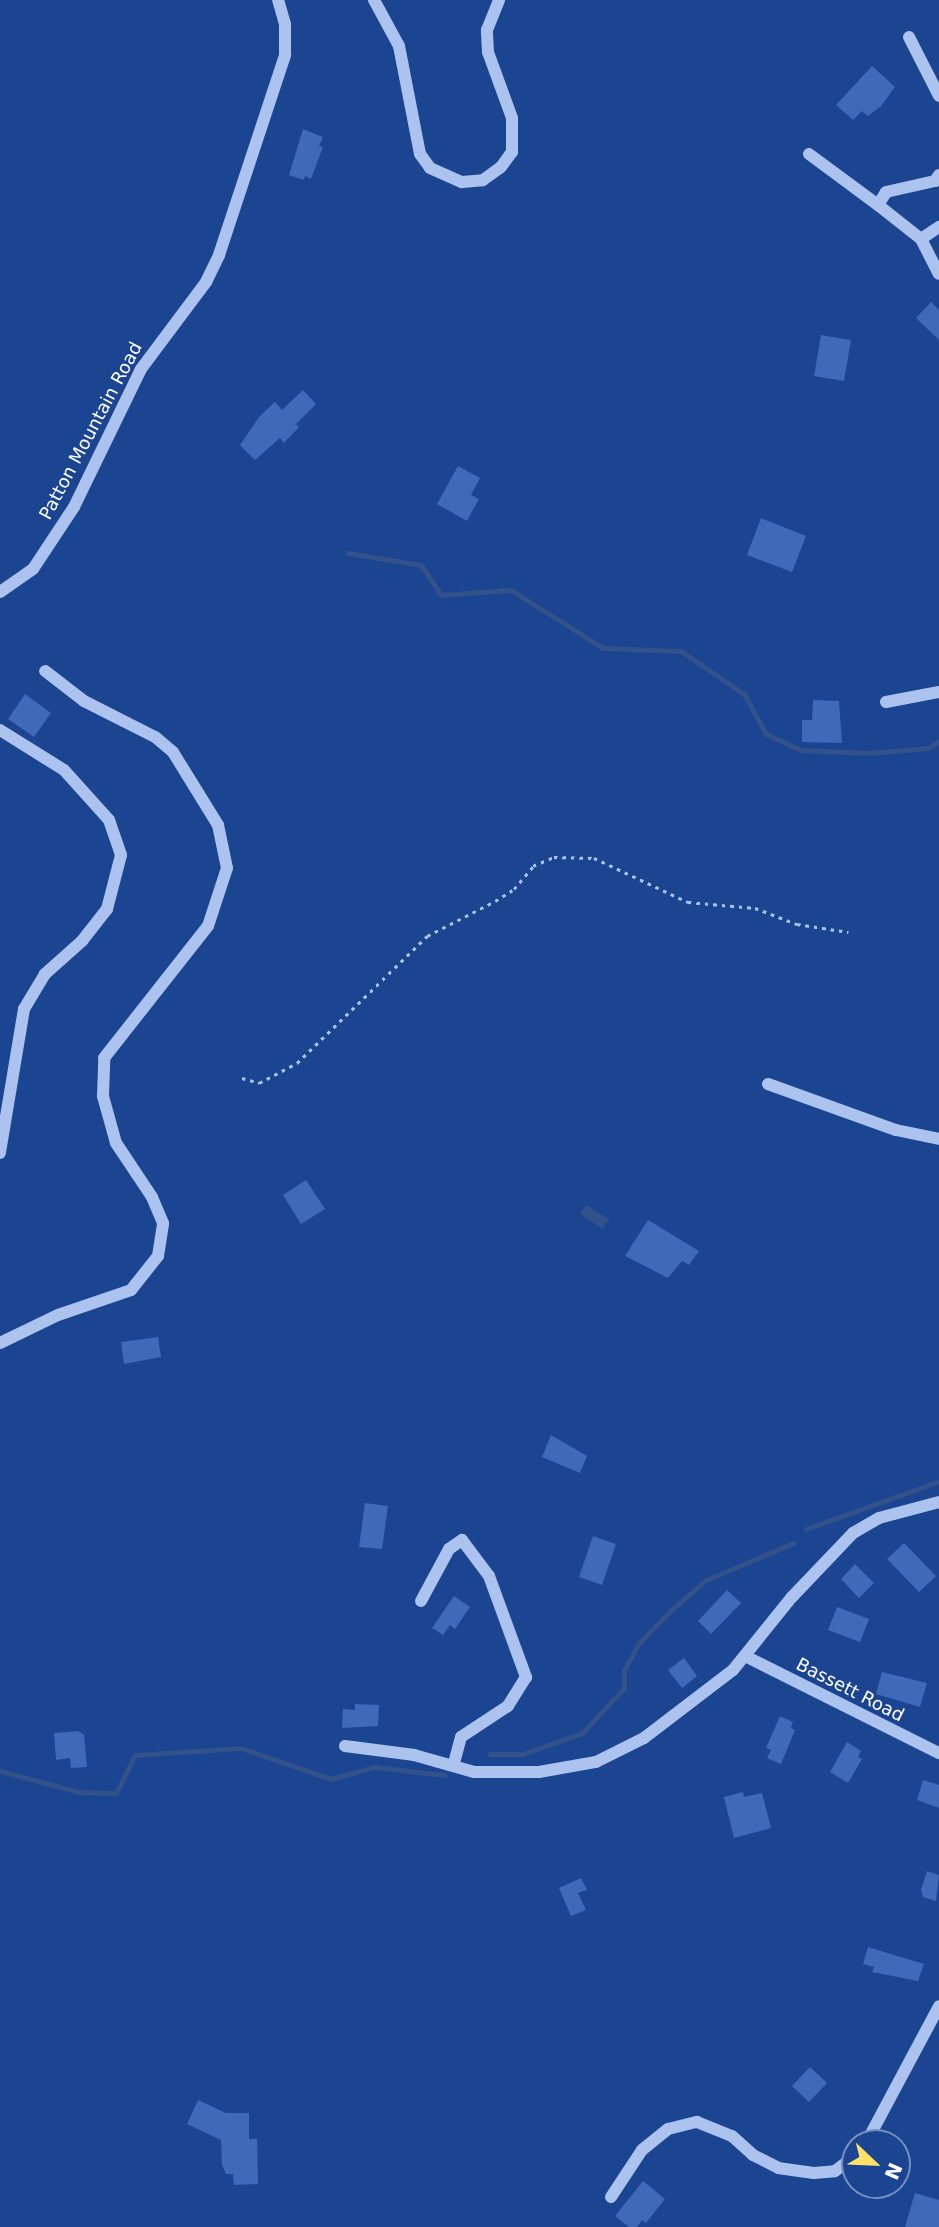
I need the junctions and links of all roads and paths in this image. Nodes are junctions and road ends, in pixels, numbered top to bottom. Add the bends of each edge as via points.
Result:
1 (278, 0) edge
2 (374, 0) edge
3 (499, 0) edge
4 (909, 37) dead end
5 (939, 96) edge
6 (809, 154) dead end
7 (939, 175) edge
8 (878, 205) junction
9 (939, 227) edge
10 (921, 239) junction
11 (939, 274) edge
12 (0, 592) edge
13 (45, 671) dead end
14 (939, 692) edge
15 (887, 702) dead end
16 (0, 730) edge
17 (848, 932) dead end
18 (242, 1079) dead end
19 (768, 1084) dead end
20 (939, 1139) edge
21 (0, 1153) edge
22 (0, 1343) edge
23 (939, 1502) edge
24 (421, 1601) dead end
25 (745, 1656) junction
26 (345, 1746) dead end
27 (939, 1753) edge
28 (454, 1764) junction
29 (939, 2006) edge
30 (873, 2129) edge
31 (841, 2166) edge
32 (611, 2197) dead end

1 - 12 street, Patton Mountain Road via 285,24 285,55 219,256 206,282 141,369 75,507 33,569
2 - 3 street via 399,46 420,154 430,168 461,182 483,180 512,152 515,134 488,52 487,30
4 - 5 street
6 - 8 street
7 - 8 street via 935,181 886,192
8 - 10 street
9 - 10 street
10 - 11 street
13 - 22 street via 84,701 155,737 173,752 218,825 227,868 208,926 104,1058 103,1096 116,1143 163,1223 158,1256 131,1290 58,1315
14 - 15 street
16 - 21 street via 64,770 109,820 121,855 107,909 82,942 45,974 24,1009
17 - 18 path via 797,924 755,908 688,902 594,858 554,857 533,866 514,889 495,901 427,936 298,1063 259,1083
19 - 20 street via 896,1130
23 - 25 street via 879,1518 853,1533 800,1588
24 - 28 street via 449,1549 463,1540 489,1576 526,1677 508,1706 461,1737
25 - 27 street, Bassett Road
25 - 28 street via 671,1719 596,1762 514,1774 474,1772
26 - 28 street
29 - 30 street
31 - 32 street via 814,2174 778,2168 753,2155 732,2136 697,2122 668,2129 642,2150

